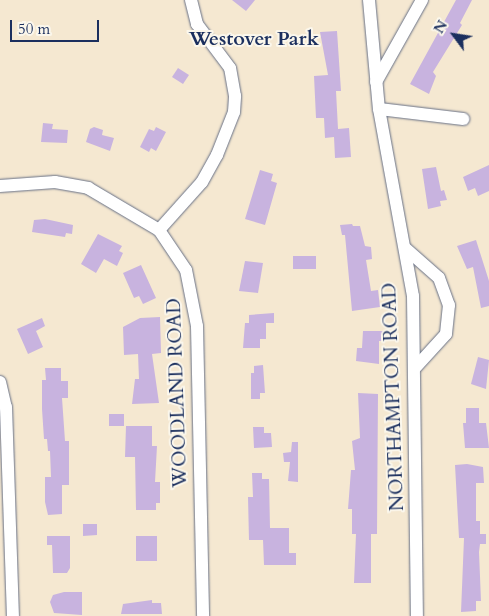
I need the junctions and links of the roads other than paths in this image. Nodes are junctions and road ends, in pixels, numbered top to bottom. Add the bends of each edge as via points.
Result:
1 (191, 0) edge
2 (369, 0) edge
3 (422, 0) edge
4 (376, 82) junction
5 (379, 109) junction
6 (463, 119) dead end
7 (0, 186) edge
8 (159, 230) junction
9 (405, 248) junction
10 (415, 368) junction
11 (0, 382) edge
12 (12, 616) edge
13 (203, 616) edge
14 (417, 616) edge

1 - 8 street via 197,24 230,68 234,112 217,156 202,182
2 - 4 street, NORTHAMPTON ROAD
3 - 4 street
4 - 5 street, NORTHAMPTON ROAD
5 - 6 street
5 - 9 street, NORTHAMPTON ROAD
7 - 8 street, WOODLAND ROAD via 55,182 88,188
8 - 13 street, WOODLAND ROAD via 186,270 196,312
9 - 10 street, NORTHAMPTON ROAD via 413,296
9 - 10 street via 438,278 449,305 446,334
10 - 14 street, NORTHAMPTON ROAD
11 - 12 street via 6,408

